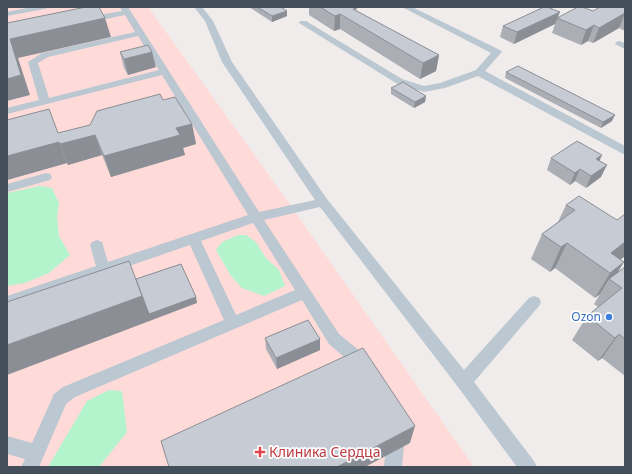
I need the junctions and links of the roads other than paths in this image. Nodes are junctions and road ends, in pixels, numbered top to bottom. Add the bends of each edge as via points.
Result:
1 (45, 7) edge
2 (198, 7) edge
3 (406, 7) edge
4 (125, 9) edge
5 (7, 14) edge
6 (82, 21) edge
7 (303, 23) dead end
8 (140, 33) junction
9 (164, 72) junction
10 (479, 72) junction
11 (45, 102) junction
12 (7, 111) edge
13 (625, 152) edge
14 (46, 177) dead end
15 (7, 188) edge
16 (323, 202) junction
17 (256, 217) junction
18 (194, 239) junction
19 (97, 245) dead end
20 (103, 269) junction
21 (304, 293) junction
22 (7, 302) edge
23 (534, 302) dead end
24 (233, 324) junction
25 (373, 378) edge
26 (464, 382) junction
27 (397, 419) edge
28 (7, 445) edge
29 (33, 460) edge
30 (393, 467) edge
31 (528, 467) edge

1 - 5 lane
2 - 16 lane via 209,21 228,62
3 - 10 lane via 497,52
4 - 6 lane
4 - 8 lane
7 - 10 lane via 399,81 424,89 442,86
8 - 9 lane
8 - 11 lane via 45,55 33,62
9 - 11 lane
9 - 17 lane via 178,102
10 - 13 lane
11 - 12 lane
14 - 15 lane
16 - 17 lane
16 - 26 lane
17 - 18 lane
17 - 21 lane
18 - 20 lane
18 - 24 lane
19 - 20 lane
20 - 22 lane
21 - 24 lane
21 - 25 lane via 334,339 365,364
23 - 26 lane
24 - 29 lane via 69,392 60,399
26 - 31 lane
27 - 30 lane
28 - 29 lane

